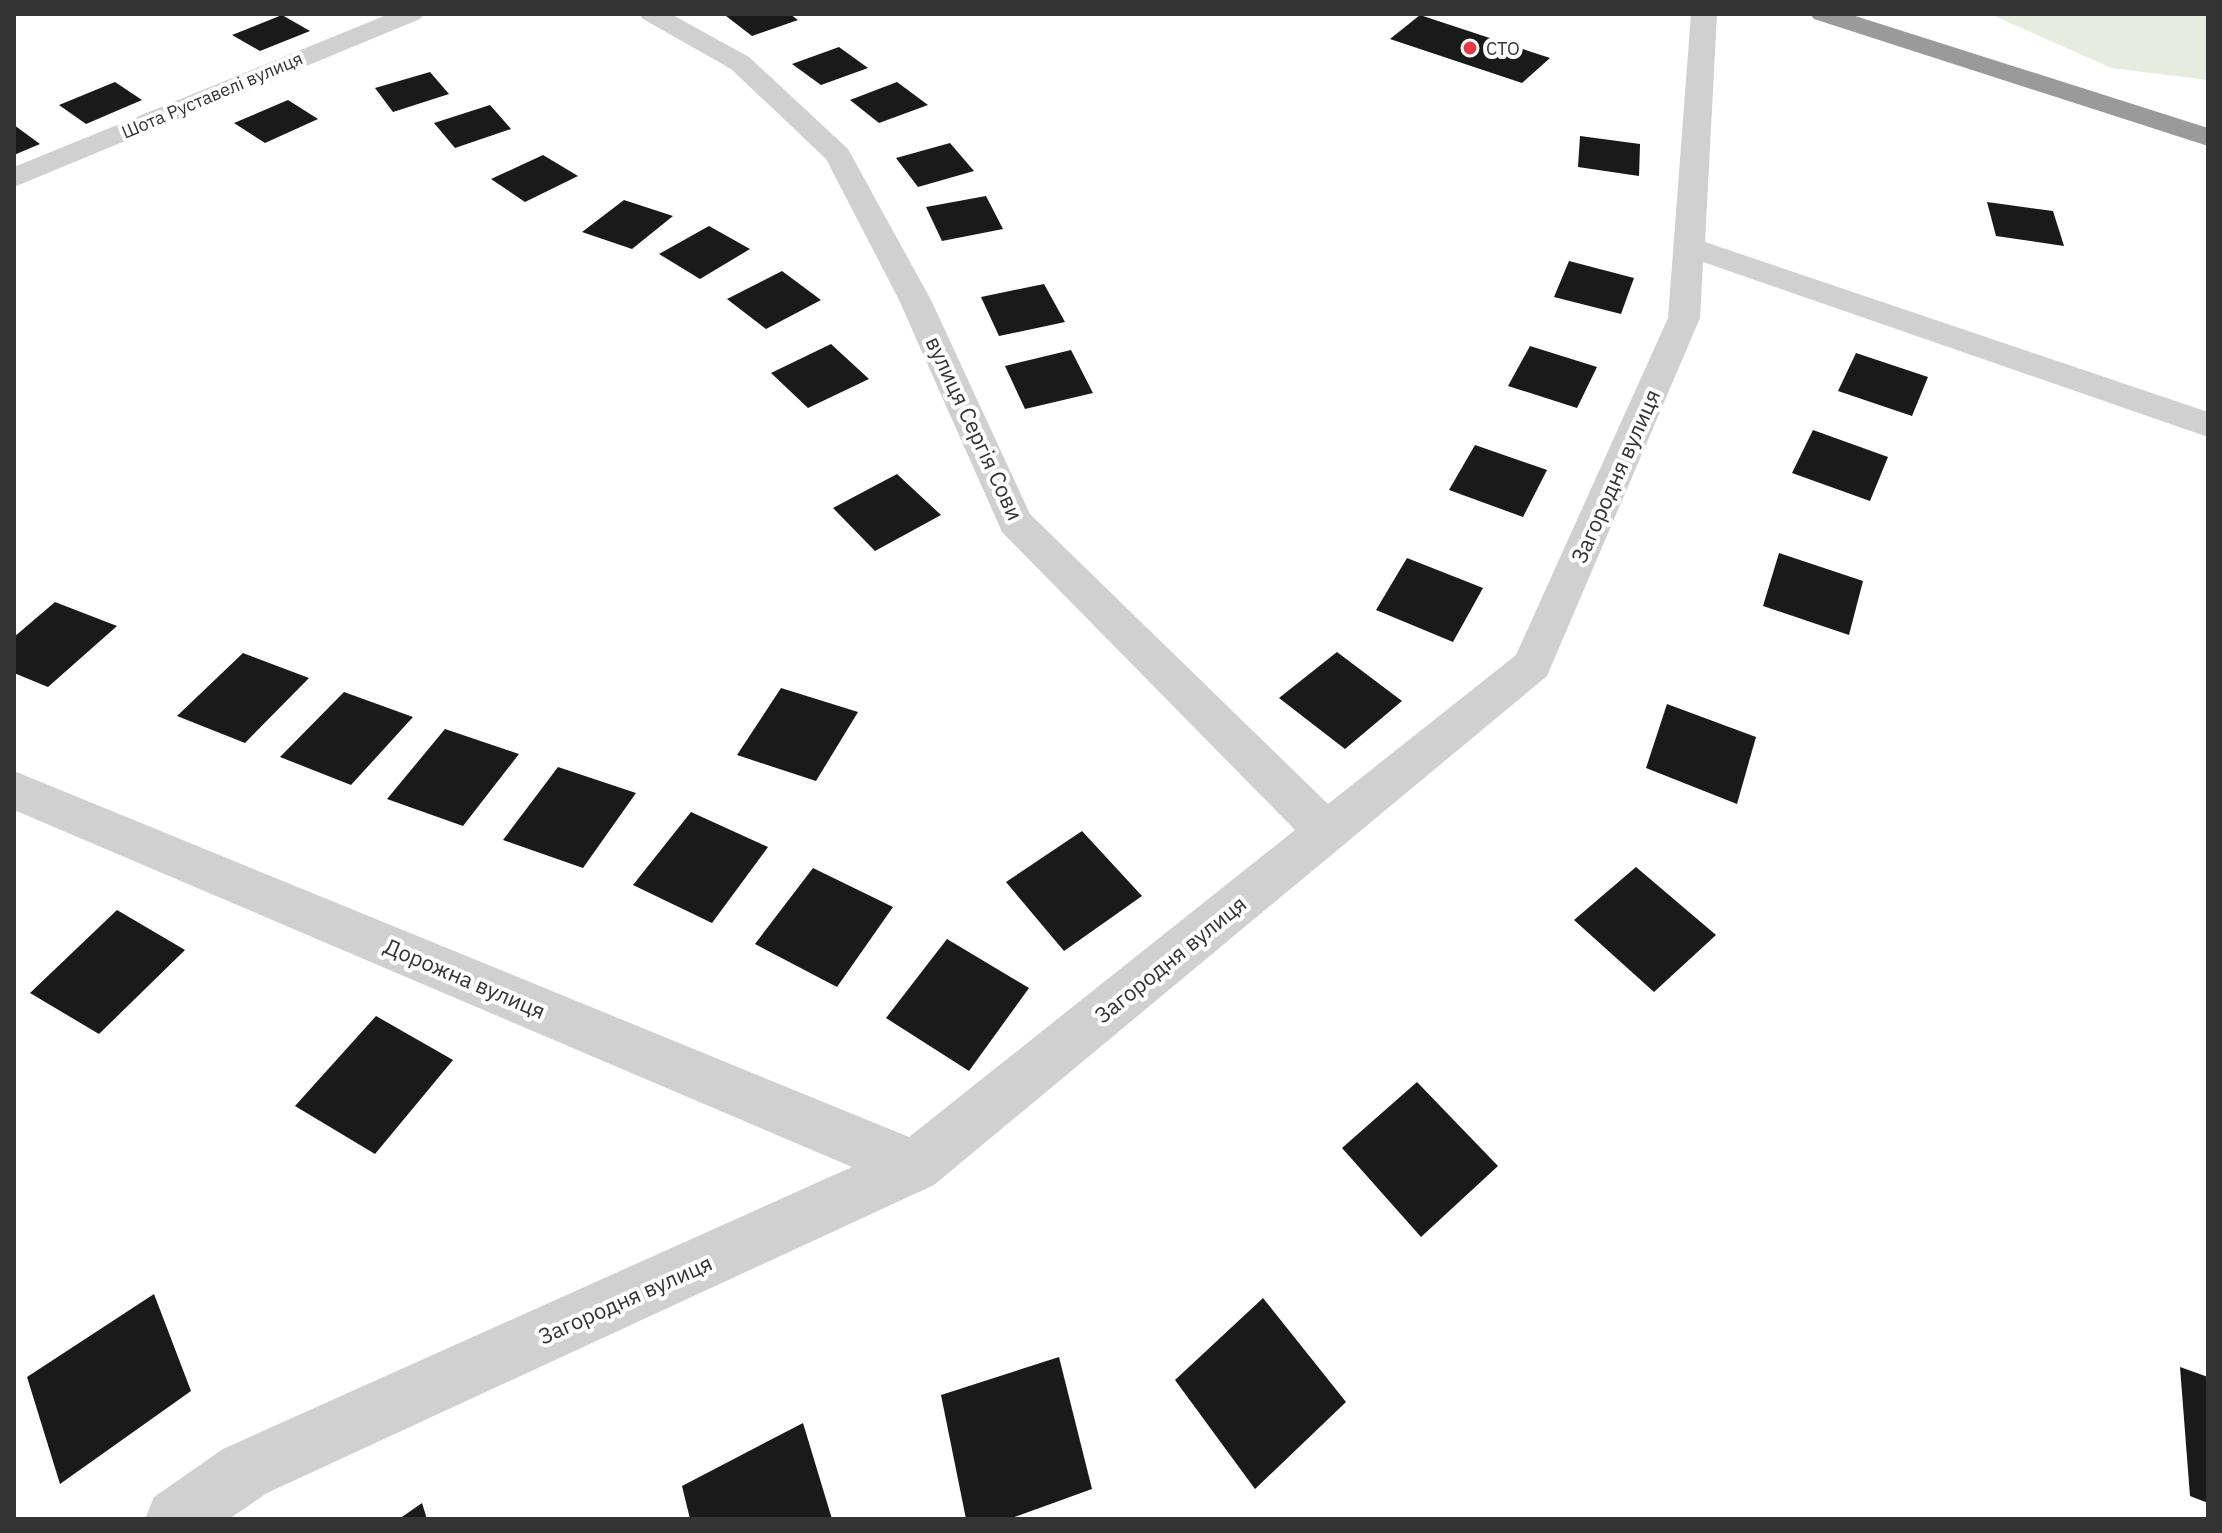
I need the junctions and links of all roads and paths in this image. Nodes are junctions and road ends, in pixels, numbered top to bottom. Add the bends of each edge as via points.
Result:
1 (411, 14) edge
2 (652, 14) edge
3 (1704, 14) edge
4 (1823, 14) edge
5 (2208, 137) edge
6 (14, 178) edge
7 (1689, 247) junction
8 (2208, 425) edge
9 (14, 790) edge
10 (1327, 832) junction
11 (915, 1166) junction
12 (176, 1519) edge

1 - 6 street, Шота Руставелі вулиця
2 - 10 street, вулиця Сергія Сови via 740,63 838,155 915,300 1015,522
3 - 7 street, Загородня вулиця
4 - 5 highway
7 - 8 street
7 - 10 street, Загородня вулиця via 1684,318 1532,665
9 - 11 street, Дорожна вулиця
10 - 11 street, Загородня вулиця
11 - 12 street, Загородня вулиця via 245,1471

